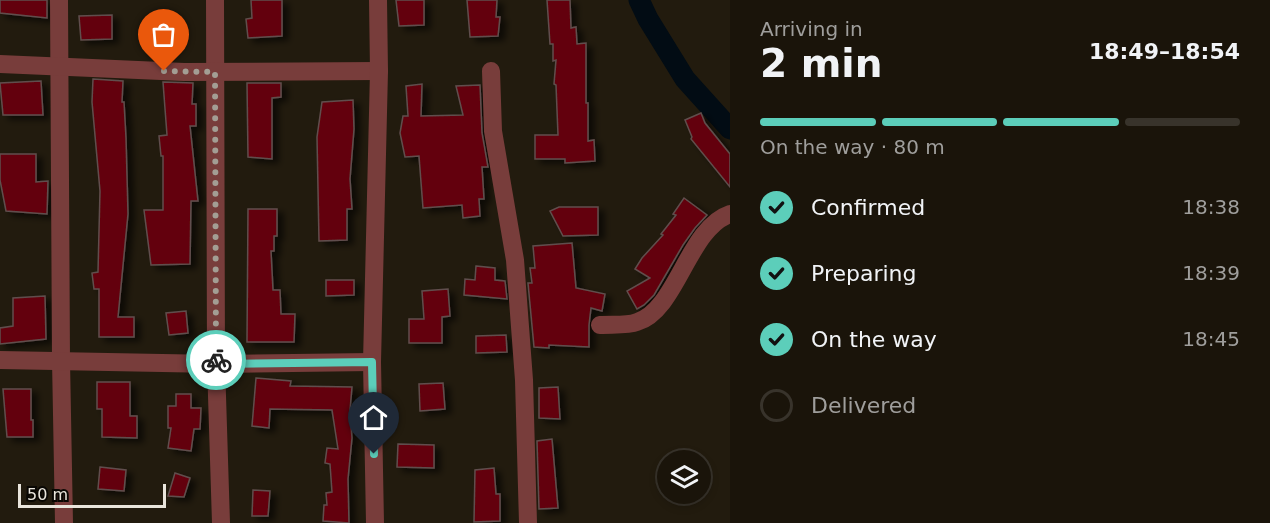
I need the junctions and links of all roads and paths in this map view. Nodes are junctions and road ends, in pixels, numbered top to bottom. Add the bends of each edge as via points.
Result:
1 (59, 0) edge
2 (215, 0) edge
3 (378, 0) edge
4 (0, 64) edge
5 (59, 68) junction
6 (379, 71) junction
7 (491, 71) dead end
8 (215, 72) junction
9 (730, 214) edge
10 (600, 325) dead end
11 (0, 360) edge
12 (61, 360) junction
13 (372, 362) junction
14 (216, 364) junction
15 (64, 523) edge
16 (221, 523) edge
17 (375, 523) edge
18 (528, 523) edge

1 - 5 street
2 - 8 street
3 - 6 street
4 - 5 street
5 - 8 street
5 - 12 street
6 - 8 street
6 - 13 street
7 - 18 street via 493,131 515,260 524,380
8 - 14 street
9 - 10 street via 720,217 704,236 649,316 636,323
11 - 12 street
12 - 14 street
12 - 15 street
13 - 14 street
13 - 17 street
14 - 16 street

